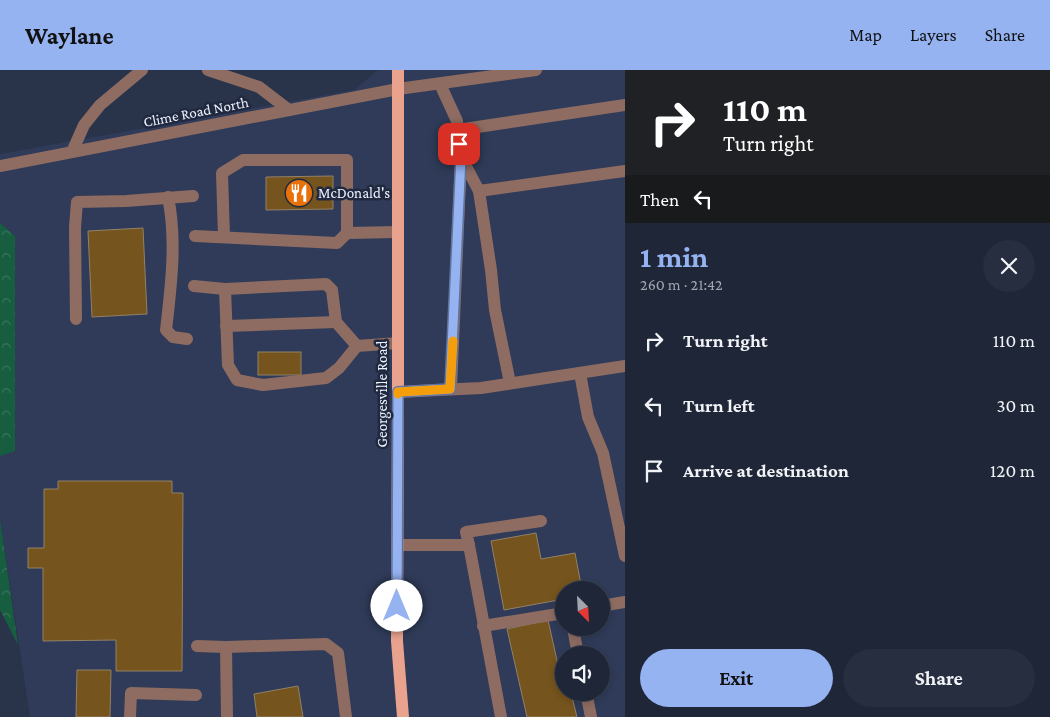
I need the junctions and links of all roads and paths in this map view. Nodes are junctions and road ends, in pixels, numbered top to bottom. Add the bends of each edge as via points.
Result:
1 (142, 70) edge
2 (208, 70) edge
3 (398, 70) edge
4 (536, 70) edge
5 (440, 84) junction
6 (398, 90) junction
7 (625, 104) edge
8 (289, 110) junction
9 (457, 130) junction
10 (72, 152) junction
11 (461, 157) junction
12 (0, 166) edge
13 (625, 171) edge
14 (479, 190) junction
15 (193, 196) dead end
16 (168, 197) junction
17 (398, 232) junction
18 (347, 233) junction
19 (195, 236) dead end
20 (224, 237) junction
21 (194, 286) dead end
22 (225, 289) junction
23 (76, 319) dead end
24 (336, 322) junction
25 (226, 326) junction
26 (187, 339) dead end
27 (398, 343) junction
28 (357, 346) junction
29 (625, 366) edge
30 (580, 373) junction
31 (510, 384) junction
32 (450, 389) junction
33 (398, 392) junction
34 (541, 521) dead end
35 (397, 545) junction
36 (469, 545) junction
37 (625, 556) edge
38 (625, 602) edge
39 (610, 604) edge
40 (555, 614) edge
41 (483, 626) junction
42 (197, 646) dead end
43 (226, 647) junction
44 (196, 695) dead end
45 (588, 701) edge
46 (130, 717) edge
47 (227, 717) edge
48 (346, 717) edge
49 (403, 717) edge
50 (501, 717) edge
51 (591, 717) edge

1 - 10 street via 100,105 84,125
2 - 8 street via 259,87
3 - 6 main road, Georgesville Road
4 - 5 street, Clime Road North
5 - 6 street, Clime Road North
5 - 9 street via 457,121
6 - 8 street, Clime Road North
6 - 17 main road, Georgesville Road
7 - 9 street
8 - 10 street, Clime Road North
9 - 11 street
10 - 12 street, Clime Road North
11 - 14 street
11 - 32 street
13 - 14 street
14 - 31 street via 494,310
15 - 16 street
16 - 23 street via 77,202
16 - 26 street via 173,265 166,330 173,337
17 - 18 street
17 - 27 main road, Georgesville Road
18 - 20 street via 337,243
18 - 20 street via 347,160 243,160 222,173
19 - 20 street
21 - 22 street
22 - 24 street via 326,284 332,290
22 - 25 street
24 - 25 street
24 - 28 street
25 - 28 street via 228,365 238,380 263,384 326,378
27 - 28 street
27 - 33 main road, Georgesville Road
29 - 30 street
30 - 31 street
30 - 37 street via 588,417 602,453
31 - 32 street
32 - 33 street
33 - 35 main road, Georgesville Road
34 - 36 street via 466,532
35 - 36 street
35 - 49 main road, Georgesville Road via 397,641
36 - 41 street
38 - 39 street
40 - 41 street
41 - 50 street
42 - 43 street
43 - 47 street
43 - 48 street via 326,644 338,653
44 - 46 street via 131,694
45 - 51 street

